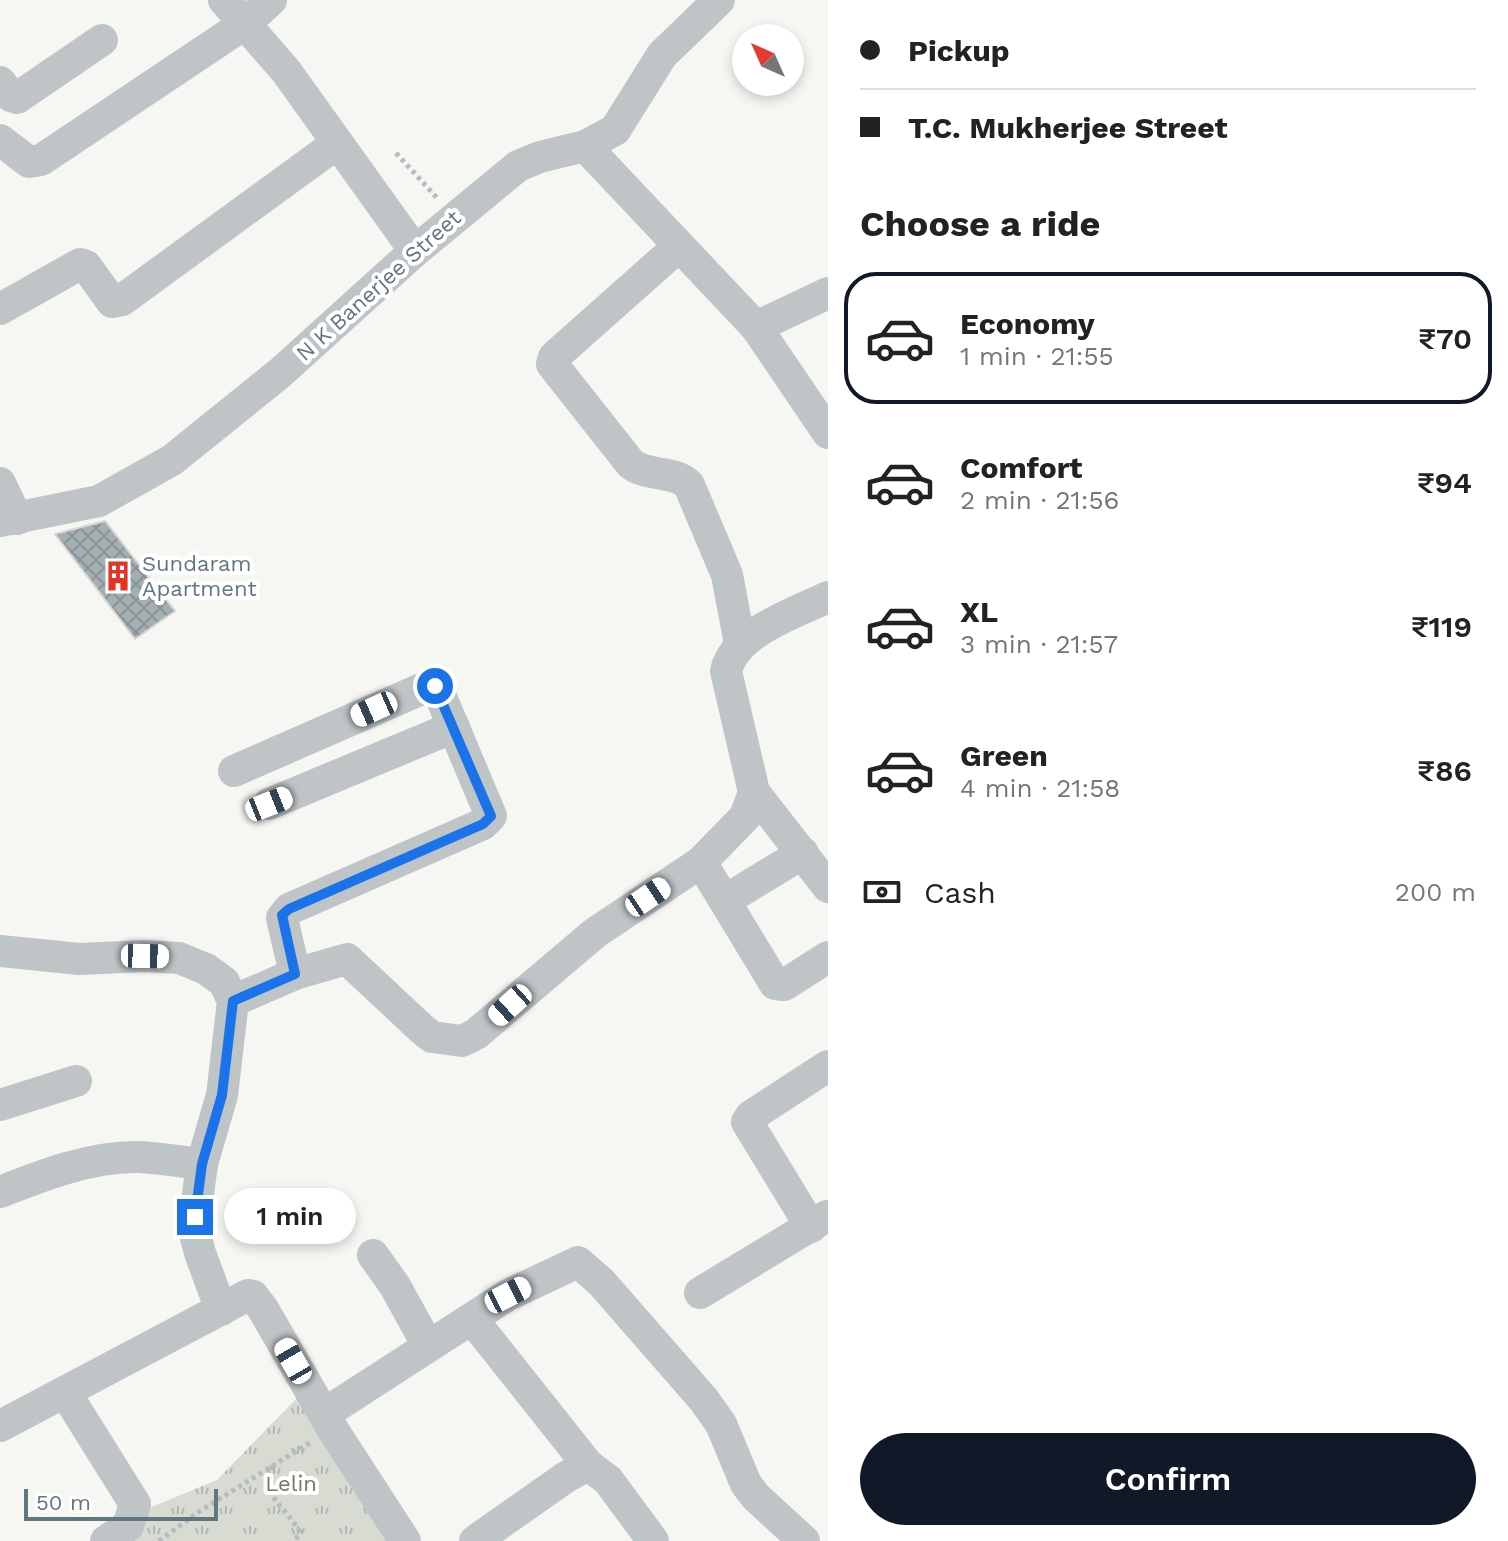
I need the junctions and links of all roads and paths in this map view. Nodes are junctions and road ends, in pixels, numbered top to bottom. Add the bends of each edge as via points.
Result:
1 (271, 0) edge
2 (719, 0) edge
3 (235, 12) edge
4 (102, 40) dead end
5 (0, 82) edge
6 (336, 144) junction
7 (585, 146) junction
8 (396, 153) dead end
9 (7, 156) edge
10 (454, 217) junction
11 (679, 246) junction
12 (415, 251) junction
13 (828, 293) edge
14 (0, 309) edge
15 (756, 327) junction
16 (828, 433) edge
17 (0, 483) edge
18 (8, 520) edge
19 (828, 597) edge
20 (740, 644) junction
21 (454, 727) junction
22 (234, 771) dead end
23 (754, 792) junction
24 (269, 804) dead end
25 (803, 853) junction
26 (701, 862) junction
27 (828, 887) edge
28 (726, 900) junction
29 (0, 951) edge
30 (828, 957) edge
31 (295, 974) junction
32 (233, 1001) junction
33 (828, 1066) edge
34 (76, 1081) dead end
35 (0, 1105) edge
36 (202, 1164) junction
37 (0, 1192) edge
38 (819, 1221) edge
39 (373, 1255) dead end
40 (700, 1293) dead end
41 (221, 1310) junction
42 (472, 1319) junction
43 (428, 1346) junction
44 (65, 1392) junction
45 (329, 1422) junction
46 (0, 1426) edge
47 (272, 1465) junction
48 (588, 1465) junction
49 (106, 1541) edge
50 (159, 1541) edge
51 (295, 1541) edge
52 (405, 1541) edge
53 (475, 1541) edge
54 (653, 1541) edge
55 (804, 1541) edge

1 - 3 street
2 - 7 street, N K Banerjee Street via 662,55 615,130
3 - 6 street via 286,71
3 - 9 street via 41,160
4 - 5 street via 17,98
6 - 12 street
6 - 14 street via 122,300 112,302 80,264
7 - 10 street, N K Banerjee Street via 518,166
7 - 11 street
8 - 10 path
10 - 12 street, N K Banerjee Street
11 - 15 street
11 - 20 street via 552,364 631,464 689,485 727,575
12 - 18 street, N K Banerjee Street via 280,373 172,460 99,501
13 - 15 street
15 - 16 street
17 - 18 street
19 - 20 street
20 - 23 street via 726,671
21 - 22 street via 438,690 430,684
21 - 24 street
21 - 31 street via 491,816 289,909 282,918
23 - 25 street
23 - 26 street via 745,817
25 - 27 street
25 - 28 street
26 - 28 street
26 - 31 street via 595,933 462,1041 432,1037 347,959
28 - 30 street via 775,984 784,985
29 - 32 street via 79,959 179,958 215,974
31 - 32 street
32 - 36 street via 222,1095
33 - 38 street via 747,1122
34 - 35 street
36 - 37 street via 138,1157 94,1162
36 - 41 street via 195,1234
38 - 40 street
39 - 43 street
41 - 44 street
41 - 45 street via 245,1295 257,1301
42 - 43 street
42 - 48 street
42 - 55 street via 508,1295 578,1262 704,1400 721,1424 746,1484
43 - 45 street
44 - 46 street
44 - 49 street via 135,1504 128,1526
45 - 47 path
45 - 52 street
47 - 50 path
47 - 51 path via 267,1481 300,1532
48 - 53 street
48 - 54 street via 608,1480

